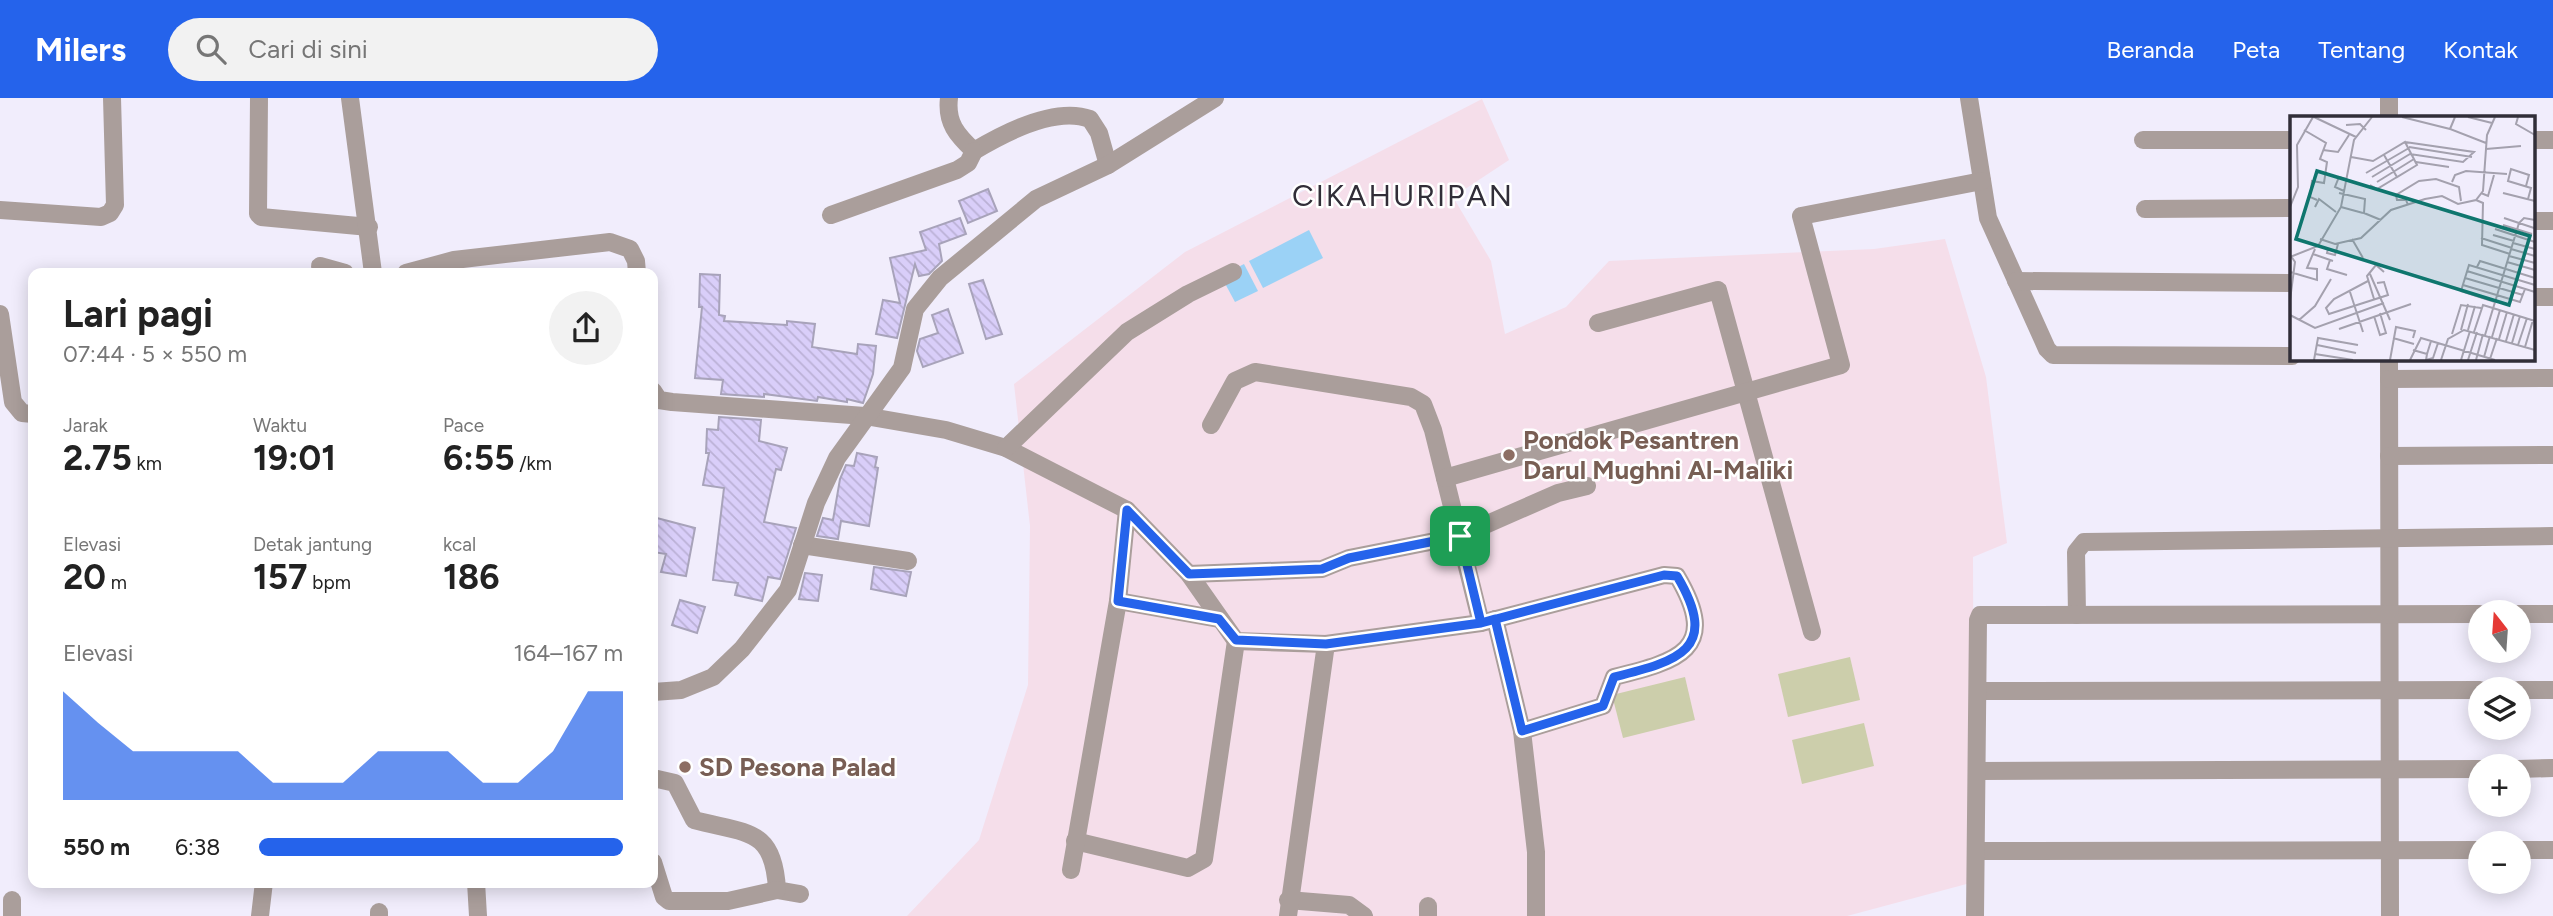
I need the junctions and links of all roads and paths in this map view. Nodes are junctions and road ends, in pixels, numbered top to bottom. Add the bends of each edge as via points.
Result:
1 (112, 98) edge
2 (259, 98) edge
3 (350, 98) edge
4 (949, 98) edge
5 (1215, 98) edge
6 (1969, 98) edge
7 (2389, 98) edge
8 (2389, 116) edge
9 (2143, 140) dead end
10 (2290, 140) edge
11 (974, 151) junction
12 (1108, 165) junction
13 (1982, 181) junction
14 (2290, 208) edge
15 (2145, 209) dead end
16 (0, 210) edge
17 (831, 215) dead end
18 (369, 227) junction
19 (320, 266) dead end
20 (327, 268) edge
21 (373, 268) edge
22 (424, 268) edge
23 (637, 268) edge
24 (1233, 272) dead end
25 (2016, 281) junction
26 (2290, 283) edge
27 (0, 314) edge
28 (1598, 323) dead end
29 (2290, 356) edge
30 (2389, 360) edge
31 (2553, 377) edge
32 (2389, 379) junction
33 (1746, 393) junction
34 (658, 397) edge
35 (28, 414) edge
36 (865, 416) junction
37 (1211, 425) dead end
38 (1006, 447) junction
39 (2553, 455) edge
40 (2389, 456) junction
41 (1445, 478) junction
42 (1587, 486) dead end
43 (1127, 510) junction
44 (1460, 536) junction
45 (2553, 536) edge
46 (2389, 537) junction
47 (802, 545) junction
48 (908, 561) dead end
49 (1189, 574) junction
50 (1118, 601) junction
51 (2389, 614) junction
52 (2468, 614) edge
53 (2531, 614) edge
54 (2553, 614) edge
55 (2077, 615) junction
56 (1219, 619) junction
57 (1488, 621) junction
58 (1812, 632) dead end
59 (1236, 640) junction
60 (1326, 644) junction
61 (2390, 690) junction
62 (2468, 690) edge
63 (2531, 690) edge
64 (2553, 690) edge
65 (658, 691) edge
66 (1978, 691) junction
67 (1522, 731) junction
68 (2553, 768) edge
69 (2389, 769) junction
70 (2468, 769) edge
71 (2531, 769) edge
72 (1978, 772) junction
73 (658, 780) edge
74 (1075, 841) junction
75 (1978, 850) junction
76 (2390, 850) junction
77 (2468, 850) edge
78 (2531, 850) edge
79 (2553, 850) edge
80 (1071, 870) dead end
81 (658, 878) edge
82 (263, 888) edge
83 (476, 888) edge
84 (777, 890) junction
85 (800, 894) dead end
86 (1288, 908) edge
87 (260, 916) edge
88 (478, 916) edge
89 (1364, 916) edge
90 (1536, 916) edge
91 (1975, 916) edge
92 (2390, 916) edge

1 - 16 street via 115,205 110,213 101,217
2 - 18 street via 258,214
3 - 18 street
4 - 11 street via 950,122
5 - 12 street
6 - 13 street
7 - 8 street
9 - 10 street
11 - 12 street via 1029,126 1081,115 1094,125
11 - 17 street via 968,163 957,170
12 - 36 street via 1036,199 940,278 915,309 902,368
13 - 25 street via 1988,218
13 - 33 street via 1801,216 1841,365
14 - 15 street
18 - 21 street
19 - 20 street
22 - 23 street via 454,260 610,242 630,249
24 - 38 street via 1127,332
25 - 26 street
25 - 29 street via 2053,355
27 - 35 street via 12,402 22,414
28 - 33 street via 1718,290
30 - 32 street
31 - 32 street
32 - 40 street
33 - 41 street
33 - 58 street
34 - 36 street
36 - 38 street via 946,430
36 - 47 street via 836,458
37 - 41 street via 1235,381 1255,372 1411,397 1423,404
38 - 43 street
39 - 40 street
40 - 46 street
41 - 44 street
42 - 44 street via 1558,493
43 - 49 street
43 - 50 street
44 - 49 street via 1349,558 1322,569
44 - 57 street
45 - 46 street
46 - 51 street
46 - 55 street via 2084,542 2076,552
47 - 48 street
47 - 65 street via 788,590 727,666 693,687
49 - 56 street
50 - 56 street
50 - 74 street
51 - 52 street
51 - 55 street
51 - 61 street
53 - 54 street
55 - 66 street via 1980,615
56 - 59 street
57 - 60 street
57 - 67 street
57 - 67 street via 1664,575 1677,576 1695,622 1693,642 1684,652 1661,665 1614,677 1603,706
59 - 60 street
59 - 74 street via 1200,864 1188,868
60 - 86 street
61 - 62 street
61 - 66 street
61 - 69 street
63 - 64 street
66 - 72 street
67 - 90 street via 1536,852
68 - 71 street
69 - 70 street
69 - 72 street
69 - 76 street
72 - 75 street
73 - 84 street via 675,783 694,820 759,838 772,853
74 - 80 street
75 - 76 street
75 - 91 street
76 - 77 street
76 - 92 street
78 - 79 street
81 - 84 street via 669,901 728,901
82 - 87 street
83 - 88 street
84 - 85 street
86 - 89 street via 1349,905

